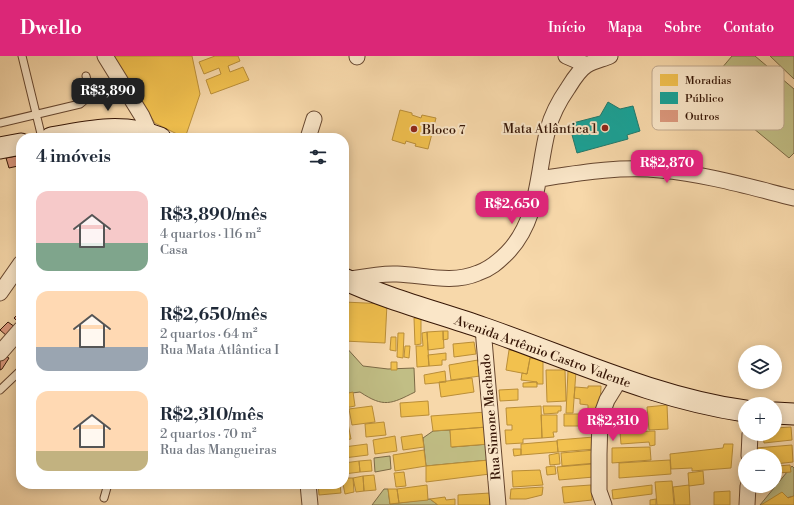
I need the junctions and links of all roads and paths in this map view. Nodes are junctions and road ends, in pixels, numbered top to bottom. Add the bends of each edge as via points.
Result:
1 (22, 56) edge
2 (106, 56) edge
3 (566, 56) edge
4 (610, 56) edge
5 (587, 66) junction
6 (86, 76) dead end
7 (36, 114) junction
8 (314, 119) dead end
9 (0, 123) edge
10 (41, 133) edge
11 (77, 133) edge
12 (144, 133) edge
13 (153, 133) edge
14 (310, 133) edge
15 (16, 145) edge
16 (0, 148) edge
17 (539, 180) junction
18 (794, 198) edge
19 (16, 270) edge
20 (349, 278) edge
21 (349, 281) edge
22 (0, 293) edge
23 (483, 328) junction
24 (16, 335) edge
25 (0, 353) edge
26 (16, 375) edge
27 (620, 379) junction
28 (0, 390) edge
29 (738, 410) edge
30 (782, 413) edge
31 (794, 414) edge
32 (107, 489) edge
33 (308, 489) edge
34 (748, 493) edge
35 (104, 498) dead end
36 (310, 505) edge
37 (498, 505) edge
38 (604, 505) edge
39 (747, 505) edge

1 - 7 lane
2 - 13 street
3 - 5 street
4 - 5 street
5 - 17 street via 573,80 557,105 548,127
6 - 7 lane via 90,91 80,104
7 - 9 lane
7 - 10 lane
8 - 14 street
11 - 12 main road via 106,129
15 - 16 main road
17 - 18 street via 617,169 659,170 696,174
17 - 20 street via 530,217 523,233 512,248 489,268 461,277 432,278 381,274
19 - 22 street
21 - 23 main road, Avenida Artêmio Castro Valente via 423,310
23 - 27 main road, Avenida Artêmio Castro Valente
23 - 37 street, Rua Simone Machado
24 - 25 street
26 - 28 lane
27 - 29 main road, Avenida Artêmio Castro Valente via 715,407
27 - 38 street via 607,400 600,419 599,491
30 - 31 main road
32 - 35 lane
33 - 36 street
34 - 39 street

